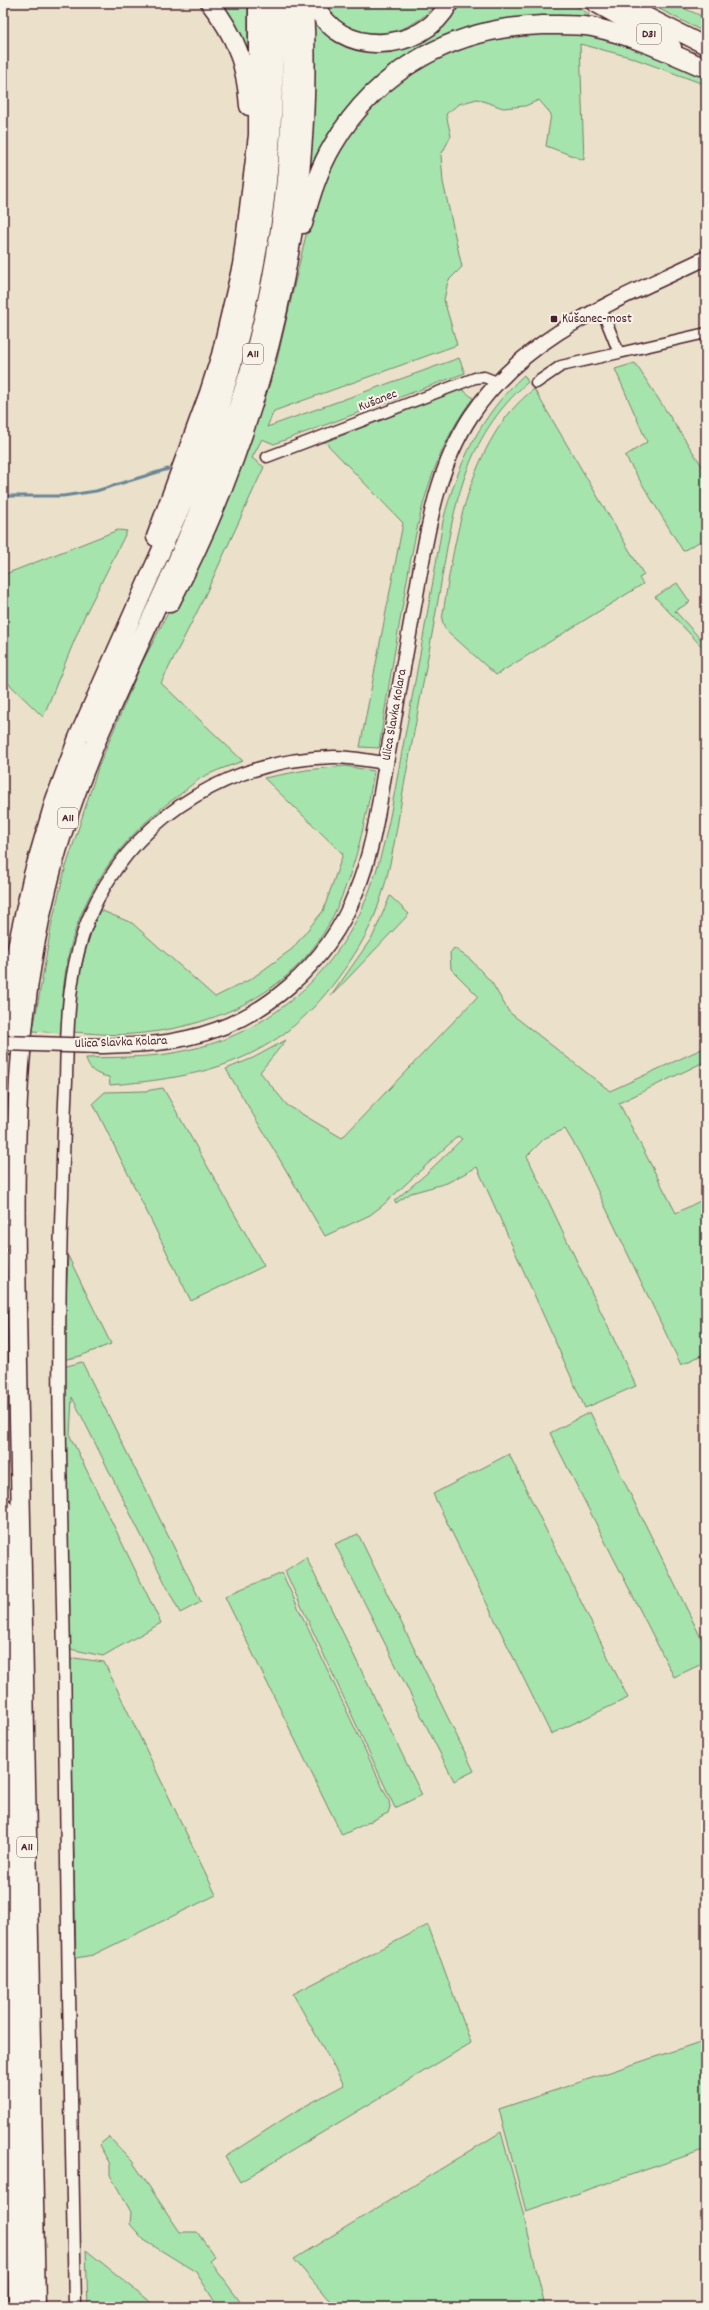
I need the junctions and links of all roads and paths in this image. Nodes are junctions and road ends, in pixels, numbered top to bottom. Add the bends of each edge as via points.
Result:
1 (210, 3) edge
2 (258, 3) edge
3 (272, 3) edge
4 (290, 3) edge
5 (304, 3) edge
6 (315, 3) edge
7 (449, 3) edge
8 (594, 3) edge
9 (621, 3) edge
10 (638, 9) edge
11 (706, 46) edge
12 (706, 62) edge
13 (706, 66) edge
14 (247, 220) junction
15 (706, 258) edge
16 (601, 308) junction
17 (276, 320) junction
18 (706, 334) edge
19 (618, 353) junction
20 (497, 382) junction
21 (536, 383) dead end
22 (267, 457) dead end
23 (131, 619) junction
24 (120, 683) junction
25 (386, 763) junction
26 (3, 1043) edge
27 (3, 1048) edge
28 (3, 1507) edge
29 (18, 2307) edge
30 (36, 2307) edge
31 (75, 2307) edge

1 - 14 highway via 222,18 241,56 248,84 250,122 244,190
2 - 14 highway via 258,135
3 - 23 highway, A11 via 272,134 264,207 247,308 212,431
4 - 24 highway, A11 via 288,147 282,207 264,316 233,423 214,472 182,551
5 - 17 highway via 306,92 296,211
6 - 7 highway via 330,27 345,36 366,44 386,44 419,33 433,22
8 - 12 main road, D31 via 675,48
9 - 10 main road, D31
10 - 11 main road, D31
13 - 17 highway via 700,66 644,41 591,27 562,25 521,25 481,32 438,48 414,61 362,104 330,151 312,189 294,256 283,311
14 - 23 highway via 242,265 221,355 198,428 130,603
15 - 16 main road, Ulica Slavka Kolara
16 - 19 street
16 - 20 main road, Ulica Slavka Kolara via 575,320 538,345
17 - 24 highway via 263,375 231,468 193,559 139,661
18 - 19 street
19 - 21 street via 561,366
20 - 22 street, Kušanec via 484,377 475,378
20 - 25 main road, Ulica Slavka Kolara via 455,443 435,498
23 - 27 highway, A11 via 78,738 35,867 15,956
24 - 30 highway, A11 via 86,765 50,876 32,958 21,1034 16,1105 16,1260
25 - 26 main road, Ulica Slavka Kolara, bridge via 371,844 356,892 335,934 300,976 265,1004 246,1016 210,1031 163,1043 99,1046
25 - 31 street via 338,757 292,760 241,773 186,801 148,832 108,882 83,932 72,974 67,1032 58,1363
28 - 29 highway, A11

